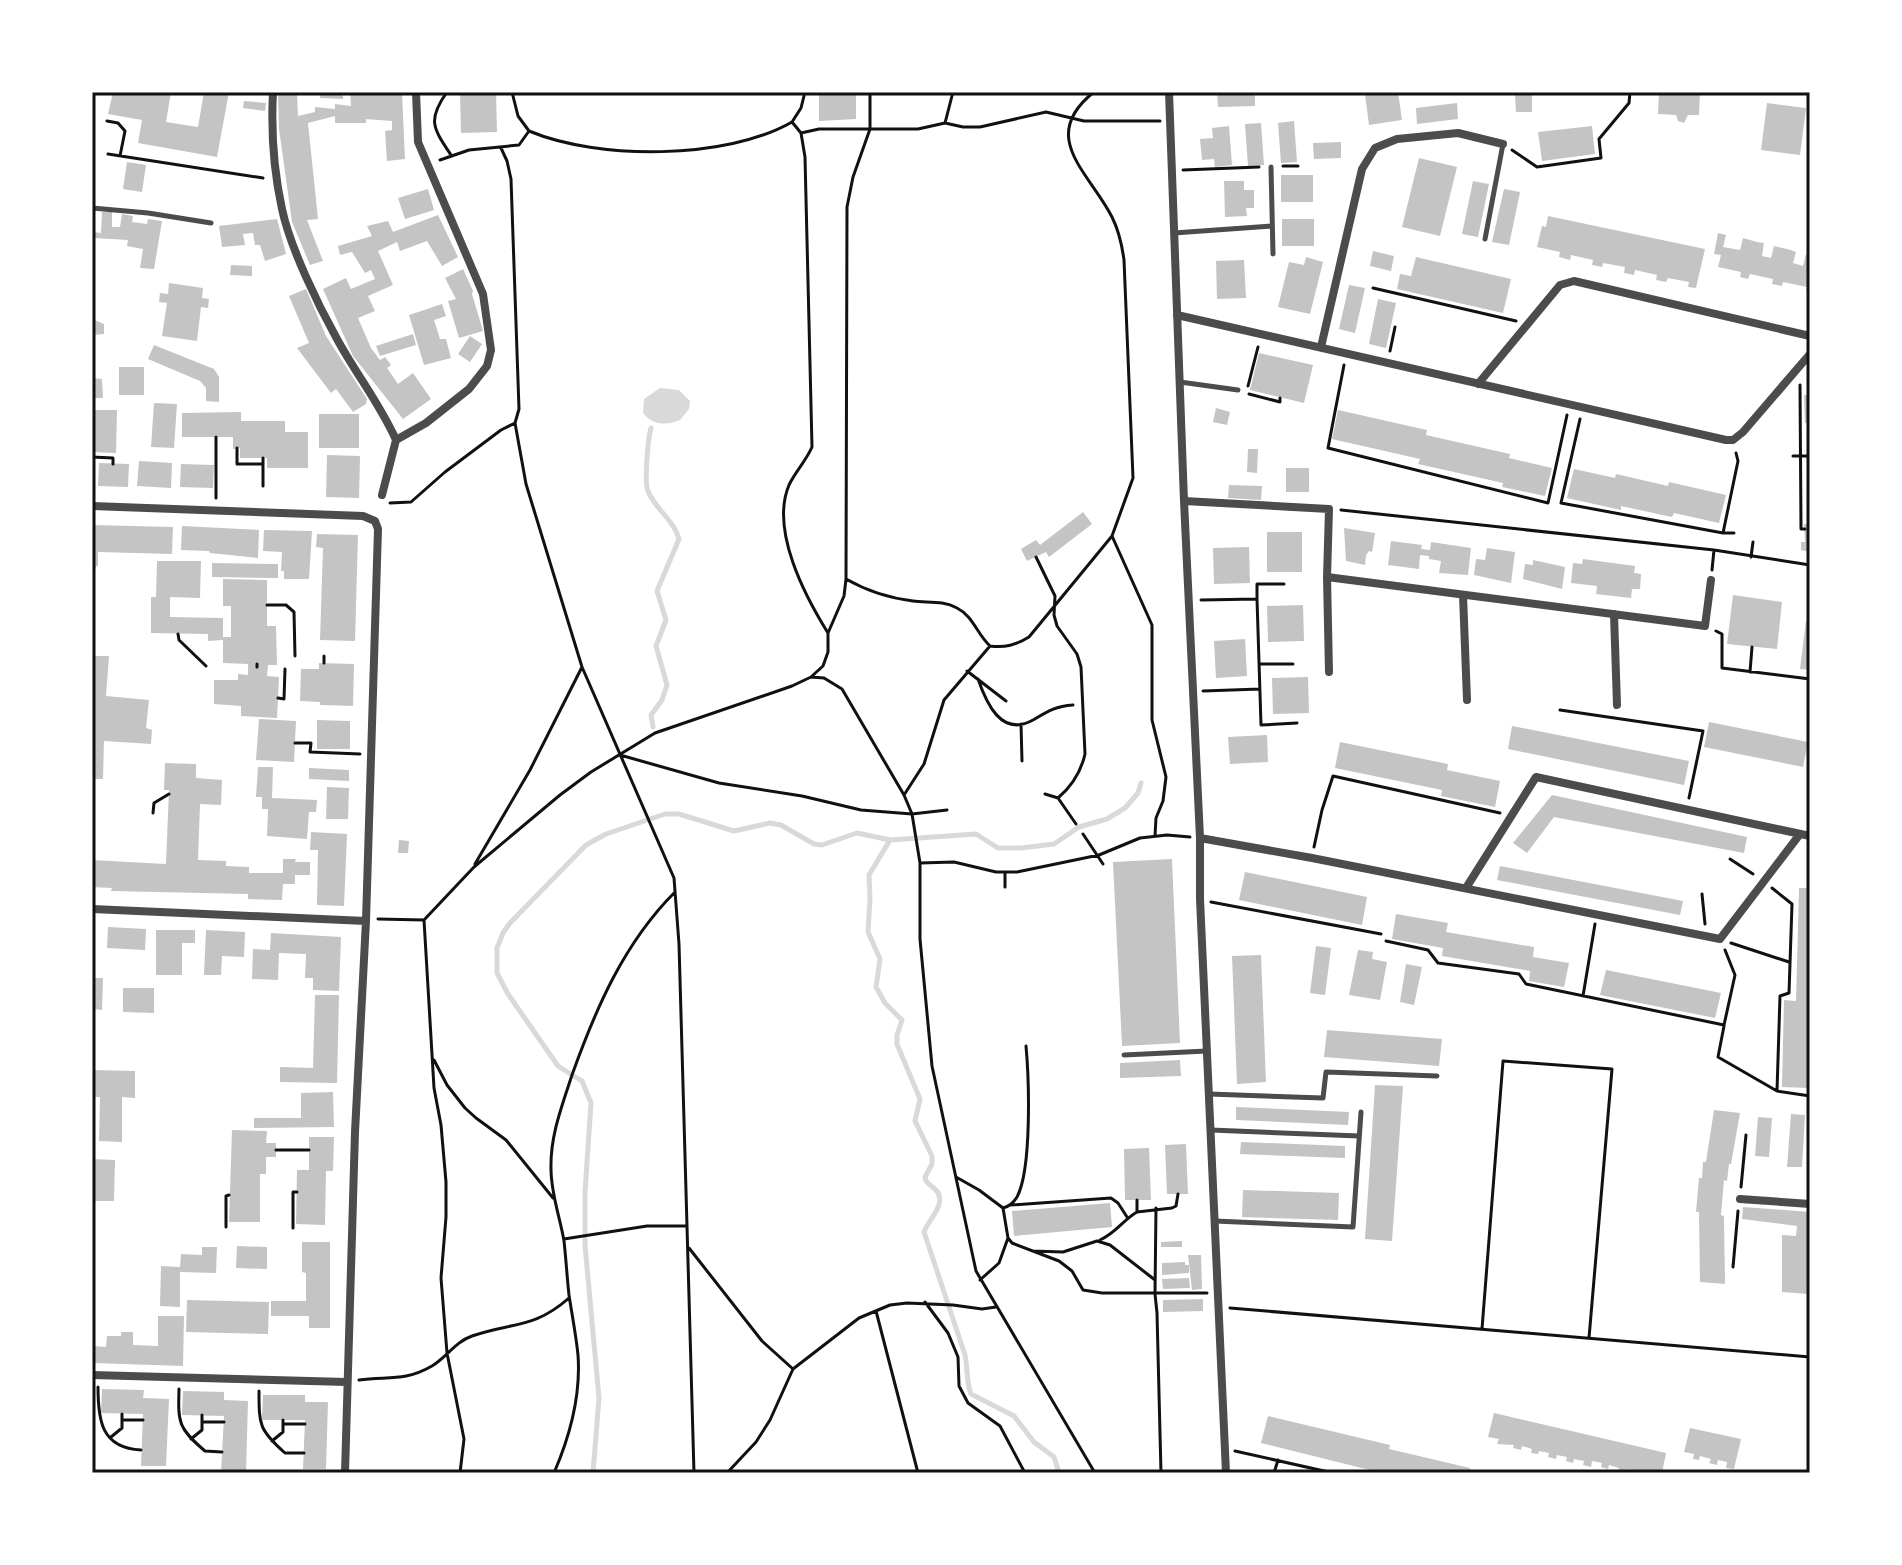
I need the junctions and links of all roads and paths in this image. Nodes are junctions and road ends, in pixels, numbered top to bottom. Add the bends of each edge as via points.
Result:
1 (273, 92) edge
2 (416, 92) edge
3 (447, 92) edge
4 (512, 92) edge
5 (805, 92) edge
6 (870, 92) edge
7 (953, 92) edge
8 (1094, 92) edge
9 (1169, 92) edge
10 (1630, 92) edge
11 (1072, 119) junction
12 (107, 121) dead end
13 (1170, 121) junction
14 (792, 122) junction
15 (945, 123) junction
16 (870, 129) junction
17 (529, 131) junction
18 (801, 133) junction
19 (1503, 144) junction
20 (501, 148) junction
21 (108, 154) dead end
22 (451, 155) junction
23 (120, 156) junction
24 (430, 164) junction
25 (1298, 166) dead end
26 (1271, 167) junction
27 (1171, 170) junction
28 (277, 181) junction
29 (92, 208) edge
30 (211, 223) dead end
31 (1272, 226) junction
32 (1174, 233) junction
33 (1485, 239) dead end
34 (1273, 254) dead end
35 (1373, 288) dead end
36 (1177, 315) junction
37 (1527, 324) junction
38 (1395, 327) dead end
39 (1262, 334) junction
40 (1810, 336) edge
41 (1321, 347) junction
42 (1347, 353) junction
43 (1810, 354) edge
44 (1387, 362) junction
45 (1800, 365) junction
46 (1179, 382) junction
47 (1478, 384) junction
48 (1238, 390) dead end
49 (1280, 398) dead end
50 (1569, 404) junction
51 (1583, 407) junction
52 (515, 423) junction
53 (216, 437) dead end
54 (396, 440) junction
55 (1733, 440) junction
56 (237, 448) dead end
57 (1793, 456) dead end
58 (1801, 456) junction
59 (1810, 456) edge
60 (92, 457) edge
61 (263, 458) dead end
62 (113, 464) dead end
63 (263, 464) junction
64 (263, 486) dead end
65 (384, 499) joint
66 (1184, 501) junction
67 (92, 506) edge
68 (1329, 509) junction
69 (216, 510) junction
70 (1805, 529) dead end
71 (1723, 533) junction
72 (1734, 533) dead end
73 (1112, 536) junction
74 (1753, 542) dead end
75 (1714, 550) junction
76 (1036, 557) dead end
77 (1751, 557) junction
78 (1810, 565) edge
79 (1327, 577) junction
80 (846, 579) junction
81 (1711, 580) joint
82 (1284, 584) dead end
83 (1463, 595) junction
84 (1257, 599) junction
85 (1189, 600) junction
86 (267, 605) dead end
87 (1055, 608) junction
88 (1614, 614) junction
89 (1705, 626) junction
90 (828, 633) junction
91 (178, 634) dead end
92 (990, 646) junction
93 (1752, 647) dead end
94 (295, 656) dead end
95 (324, 656) dead end
96 (324, 663) dead end
97 (1259, 664) junction
98 (1293, 664) dead end
99 (206, 666) dead end
100 (582, 667) junction
101 (285, 669) dead end
102 (967, 671) junction
103 (1329, 672) dead end
104 (1750, 672) junction
105 (811, 677) junction
106 (978, 679) junction
107 (1810, 679) edge
108 (1260, 689) junction
109 (1193, 691) junction
110 (278, 698) dead end
111 (1467, 700) dead end
112 (1006, 701) dead end
113 (1073, 705) dead end
114 (1617, 705) dead end
115 (1560, 710) dead end
116 (1297, 723) dead end
117 (1021, 724) junction
118 (295, 743) dead end
119 (372, 754) junction
120 (620, 755) junction
121 (1022, 761) dead end
122 (169, 794) dead end
123 (1045, 794) dead end
124 (904, 795) junction
125 (1058, 798) junction
126 (947, 810) dead end
127 (1687, 810) junction
128 (153, 813) dead end
129 (912, 814) junction
130 (1512, 816) junction
131 (1076, 824) dead end
132 (1083, 834) dead end
133 (1800, 834) junction
134 (1155, 836) junction
135 (1810, 836) edge
136 (1200, 838) junction
137 (1099, 855) junction
138 (1312, 858) junction
139 (1730, 859) dead end
140 (920, 863) junction
141 (1103, 864) dead end
142 (474, 867) junction
143 (1005, 872) junction
144 (1764, 881) junction
145 (1005, 887) dead end
146 (1466, 888) junction
147 (675, 892) junction
148 (1702, 894) dead end
149 (1200, 899) junction
150 (92, 909) edge
151 (1596, 914) junction
152 (1706, 919) dead end
153 (424, 920) junction
154 (366, 921) junction
155 (1381, 934) dead end
156 (1720, 939) junction
157 (1386, 941) dead end
158 (1790, 963) junction
159 (1583, 996) junction
160 (1724, 1025) junction
161 (1026, 1046) dead end
162 (1208, 1051) junction
163 (432, 1054) junction
164 (1124, 1055) dead end
165 (1437, 1076) dead end
166 (1777, 1091) junction
167 (1209, 1094) junction
168 (1810, 1096) edge
169 (1361, 1112) dead end
170 (1211, 1130) junction
171 (1746, 1135) dead end
172 (1359, 1136) junction
173 (276, 1150) dead end
174 (309, 1150) dead end
175 (956, 1177) junction
176 (297, 1192) dead end
177 (1178, 1194) dead end
178 (229, 1195) dead end
179 (553, 1198) junction
180 (1740, 1199) junction
181 (1137, 1200) dead end
182 (1810, 1204) edge
183 (1011, 1205) junction
184 (1003, 1208) junction
185 (1156, 1208) junction
186 (1137, 1212) junction
187 (1127, 1217) junction
188 (1215, 1221) junction
189 (687, 1226) junction
190 (226, 1227) dead end
191 (293, 1228) dead end
192 (1008, 1238) junction
193 (563, 1239) junction
194 (1097, 1241) junction
195 (689, 1248) junction
196 (1029, 1251) junction
197 (1733, 1267) dead end
198 (979, 1280) junction
199 (1155, 1280) junction
200 (1218, 1293) junction
201 (1155, 1294) junction
202 (569, 1298) junction
203 (925, 1302) junction
204 (996, 1307) junction
205 (1219, 1307) junction
206 (876, 1311) junction
207 (1482, 1329) junction
208 (1589, 1338) junction
209 (447, 1353) junction
210 (1810, 1357) edge
211 (793, 1369) junction
212 (95, 1375) edge
213 (179, 1377) junction
214 (260, 1379) junction
215 (347, 1382) junction
216 (122, 1414) dead end
217 (202, 1415) dead end
218 (122, 1420) junction
219 (143, 1420) dead end
220 (202, 1422) junction
221 (224, 1422) dead end
222 (305, 1424) dead end
223 (111, 1437) junction
224 (191, 1439) junction
225 (272, 1441) junction
226 (1225, 1449) junction
227 (141, 1450) dead end
228 (222, 1452) dead end
229 (304, 1453) dead end
230 (1278, 1460) junction
231 (345, 1473) edge
232 (460, 1473) edge
233 (554, 1473) edge
234 (694, 1473) edge
235 (727, 1473) edge
236 (918, 1473) edge
237 (1025, 1473) edge
238 (1095, 1473) edge
239 (1161, 1473) edge
240 (1226, 1473) edge
241 (1274, 1473) edge
242 (1333, 1473) edge

1 - 28 street
2 - 24 street via 417,136
3 - 22 path via 434,109 436,133
4 - 17 path via 518,116
5 - 14 path
6 - 16 path
7 - 15 path
8 - 11 path
9 - 13 street
10 - 19 path via 1629,103 1599,139 1601,158 1537,167
11 - 13 path
11 - 15 path via 1046,112 980,127
11 - 73 path via 1069,148 1112,216 1124,260 1133,478
12 - 23 path via 125,131
13 - 27 street
14 - 17 path via 745,142 689,149 604,151
14 - 18 path
15 - 16 path
16 - 18 path
16 - 80 path via 847,207
17 - 20 path via 519,145
18 - 90 path via 812,447 789,485 784,515 791,556
19 - 33 lane
19 - 41 street via 1458,133 1397,139 1375,148 1362,169
20 - 22 path
20 - 52 path via 511,188 519,409
21 - 23 path
22 - 24 path
23 - 28 path
24 - 54 street via 483,294 491,350 487,366 469,389
25 - 26 path
26 - 27 path
26 - 31 lane
27 - 32 street
28 - 54 street via 282,211 316,296
29 - 30 lane
31 - 32 lane
31 - 34 lane
32 - 36 street
35 - 37 path
36 - 39 street
36 - 46 street
37 - 40 street via 1560,285 1574,281
37 - 47 street
38 - 44 path
39 - 41 street
39 - 49 path via 1246,393
41 - 42 street
42 - 44 street
42 - 50 path via 1328,448 1548,503
43 - 45 street
44 - 47 street
45 - 55 street
45 - 58 path
46 - 48 lane
46 - 66 street
47 - 50 street
50 - 51 street
51 - 55 street
51 - 71 path via 1561,503
52 - 65 path via 411,502
52 - 100 path via 526,484
53 - 69 path
54 - 65 street
55 - 71 path via 1738,461
56 - 63 path via 237,464
57 - 58 path
58 - 59 path
58 - 70 path
60 - 62 path via 113,458
61 - 63 path
63 - 64 path
66 - 68 street
66 - 85 street
67 - 69 street
68 - 75 path
68 - 79 street
69 - 119 street via 370,518 378,529
71 - 72 path
73 - 87 path
73 - 134 path via 1152,625 1152,720 1166,777
74 - 77 path
75 - 77 path
75 - 81 path
76 - 87 path
77 - 78 path
79 - 83 street
79 - 103 street
80 - 90 path
80 - 92 path via 867,591 956,607
81 - 89 street
82 - 84 path via 1257,584
83 - 88 street
83 - 111 street
84 - 85 path
84 - 97 path
85 - 109 street
86 - 94 path via 286,605 294,612
87 - 92 path via 1029,637 1001,648
87 - 125 path via 1057,626 1081,667 1085,754 1082,768
88 - 89 street
88 - 114 street
89 - 104 path via 1722,634 1722,668
90 - 105 path via 823,666
91 - 99 path
92 - 102 path
93 - 104 path
95 - 96 path
97 - 98 path
97 - 108 path
100 - 120 path
100 - 142 path
101 - 110 path via 284,699
102 - 106 path
102 - 124 path via 944,700 924,764
104 - 107 path
105 - 120 path via 655,733
105 - 124 path via 842,689
106 - 112 path
106 - 117 path via 995,716
108 - 109 path
108 - 116 path via 1261,725
109 - 136 street
113 - 117 path via 1058,705
115 - 127 path via 1703,731
117 - 121 path
118 - 119 path via 311,743 310,752
119 - 154 street
120 - 129 path via 719,783 861,810
120 - 142 path via 560,795
120 - 147 path via 674,878
122 - 128 path via 154,803
123 - 125 path
124 - 129 path
125 - 131 path
126 - 129 path
127 - 130 street via 1536,777
127 - 133 street
129 - 140 path
130 - 138 path via 1333,776
130 - 146 street
132 - 137 path
133 - 135 street
133 - 144 street
134 - 136 path
134 - 137 path
136 - 138 street
136 - 149 street
137 - 141 path
137 - 143 path
138 - 146 street
139 - 144 path
140 - 143 path via 954,862
140 - 175 path via 920,939 930,1051
142 - 153 path
143 - 145 path
144 - 156 street
144 - 158 path via 1792,904
146 - 151 street
147 - 179 path via 655,911 622,960 593,1021 555,1130
147 - 189 path
148 - 152 path
149 - 155 path
149 - 162 street
150 - 154 street
151 - 156 street
151 - 159 path
153 - 154 path
153 - 163 path
154 - 215 street
156 - 158 path
156 - 160 path via 1735,975
157 - 159 path via 1428,950 1438,963 1519,974 1526,984
158 - 166 path via 1789,993 1780,996
159 - 160 path
160 - 166 path via 1718,1057
161 - 183 path via 1026,1159
162 - 164 lane
162 - 167 street
163 - 179 path via 465,1108 506,1140
163 - 209 path via 446,1182 441,1278
165 - 167 lane via 1326,1072 1323,1098
166 - 168 path
167 - 170 street
169 - 172 lane
170 - 172 lane
170 - 188 street
171 - 180 path
172 - 188 lane via 1353,1227
173 - 174 path
175 - 184 path
175 - 198 path
176 - 191 path
177 - 185 path via 1176,1206
178 - 190 path
179 - 193 path
180 - 182 street
180 - 197 path
181 - 186 path
183 - 184 path
183 - 187 path via 1111,1198
184 - 192 path
185 - 186 path
185 - 199 path
186 - 187 path
187 - 194 path via 1113,1234
188 - 200 street
189 - 193 path via 647,1226
189 - 195 path
192 - 196 path
192 - 198 path via 999,1263
193 - 202 path
194 - 196 path via 1063,1252
194 - 199 path
195 - 211 path via 762,1341
195 - 234 path
196 - 201 path via 1066,1266 1083,1290
198 - 204 path
199 - 201 path
200 - 201 path
200 - 205 street
201 - 239 path
202 - 209 path via 539,1320 472,1336
202 - 233 path via 578,1388 565,1449
203 - 204 path
203 - 206 path
203 - 237 path via 948,1333 968,1403 1000,1426
204 - 238 path
205 - 207 path
205 - 226 street
206 - 211 path via 845,1327
206 - 236 path
207 - 208 path
207 - 208 path via 1503,1061 1612,1069
208 - 210 path
209 - 215 path via 407,1376
209 - 232 path via 464,1439
211 - 235 path via 770,1420
212 - 213 street
212 - 223 path via 98,1417
213 - 214 street
213 - 224 path via 178,1419
214 - 215 street
214 - 225 path via 259,1420
215 - 231 street
216 - 218 path
217 - 220 path
218 - 219 path
218 - 223 path via 122,1428
220 - 221 path
220 - 224 path via 202,1430
222 - 225 path via 283,1422 283,1432
223 - 227 path via 124,1449
224 - 228 path via 205,1451
225 - 229 path via 285,1453
226 - 230 path
226 - 240 street
230 - 241 path
230 - 242 path

